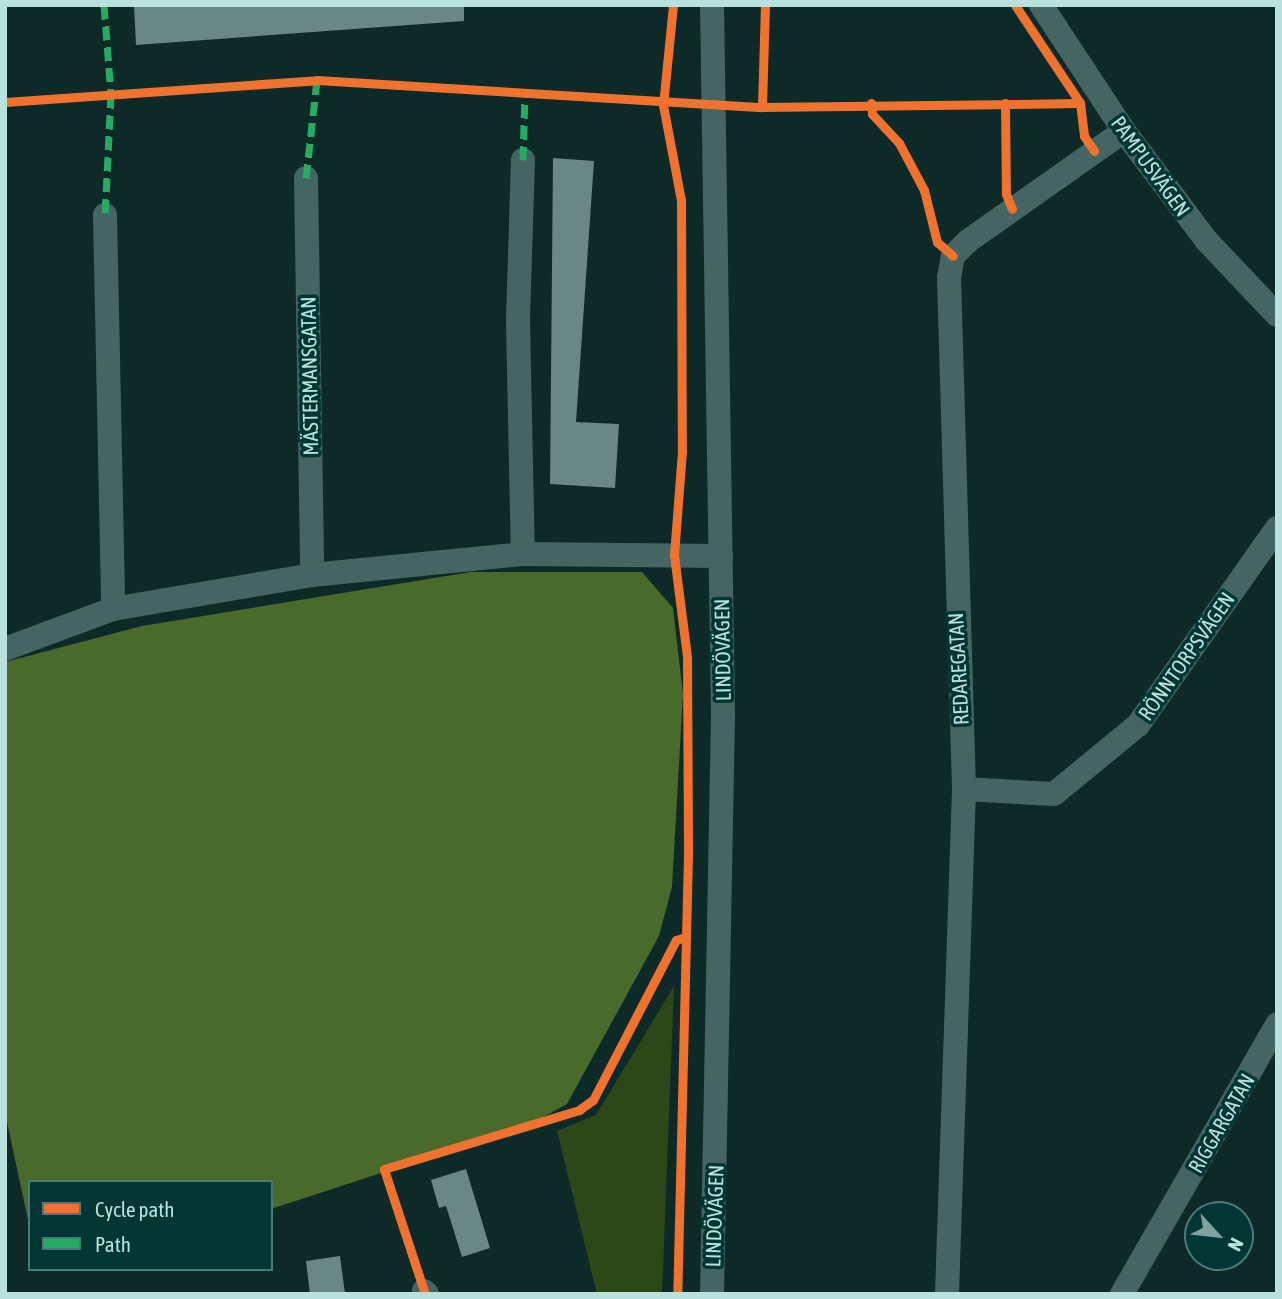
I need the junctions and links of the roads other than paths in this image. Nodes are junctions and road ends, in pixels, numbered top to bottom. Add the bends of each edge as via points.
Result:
1 (712, 5) edge
2 (1041, 5) edge
3 (1124, 131) junction
4 (523, 160) dead end
5 (306, 178) dead end
6 (105, 215) dead end
7 (1277, 315) edge
8 (1277, 528) edge
9 (523, 554) junction
10 (721, 556) junction
11 (313, 575) junction
12 (113, 609) junction
13 (5, 649) edge
14 (964, 789) junction
15 (1277, 1024) edge
16 (712, 1294) edge
17 (947, 1294) edge
18 (1122, 1294) edge

1 - 10 street, LINDÖVÄGEN
2 - 3 street, PAMPUSVÄGEN
3 - 7 street, PAMPUSVÄGEN via 1206,240
3 - 14 street, REDAREGATAN via 953,256 949,411
4 - 9 street via 518,322
5 - 11 street, MÄSTERMANSGATAN
6 - 12 street
8 - 14 street, RÖNNTORPSVÄGEN via 1138,725 1054,794
9 - 10 street
9 - 11 street
10 - 16 street, LINDÖVÄGEN via 721,949
11 - 12 street
12 - 13 street
14 - 17 street, REDAREGATAN
15 - 18 street, RIGGARGATAN

